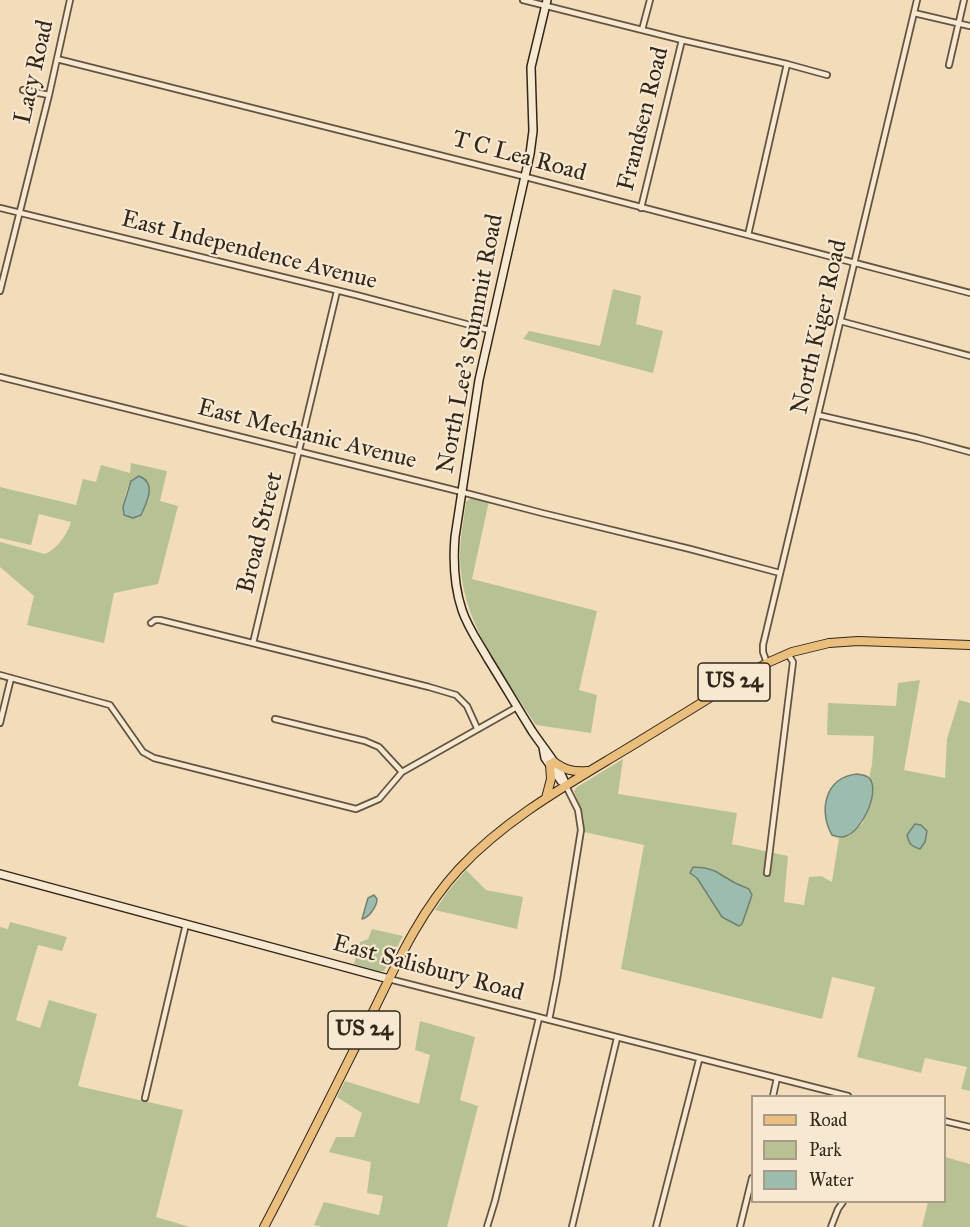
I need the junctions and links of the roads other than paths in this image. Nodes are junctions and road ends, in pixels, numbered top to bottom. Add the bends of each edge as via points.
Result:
1 (70, 0) edge
2 (524, 0) edge
3 (650, 0) edge
4 (917, 0) edge
5 (964, 0) edge
6 (546, 3) edge
7 (914, 13) junction
8 (958, 23) junction
9 (970, 26) edge
10 (642, 30) junction
11 (682, 40) junction
12 (57, 59) junction
13 (788, 64) junction
14 (949, 65) dead end
15 (827, 75) dead end
16 (23, 90) dead end
17 (49, 95) junction
18 (526, 177) junction
19 (0, 208) edge
20 (641, 208) junction
21 (19, 212) junction
22 (748, 235) junction
23 (854, 262) junction
24 (0, 291) edge
25 (337, 291) junction
26 (970, 293) edge
27 (840, 321) junction
28 (489, 330) junction
29 (970, 356) edge
30 (0, 377) edge
31 (818, 415) junction
32 (300, 451) junction
33 (970, 452) edge
34 (462, 492) junction
35 (780, 573) junction
36 (151, 623) dead end
37 (253, 643) junction
38 (970, 645) edge
39 (788, 654) junction
40 (767, 663) junction
41 (0, 675) edge
42 (11, 678) junction
43 (517, 707) junction
44 (275, 719) dead end
45 (0, 723) edge
46 (477, 728) junction
47 (552, 763) junction
48 (591, 770) junction
49 (402, 772) junction
50 (566, 786) junction
51 (545, 799) junction
52 (767, 873) dead end
53 (0, 874) edge
54 (186, 924) junction
55 (389, 979) junction
56 (539, 1018) junction
57 (549, 1020) junction
58 (617, 1038) junction
59 (699, 1059) junction
60 (777, 1078) junction
61 (773, 1095) edge
62 (844, 1095) edge
63 (145, 1098) dead end
64 (946, 1121) edge
65 (970, 1127) edge
66 (751, 1186) edge
67 (842, 1203) edge
68 (264, 1227) edge
69 (488, 1227) edge
70 (572, 1227) edge
71 (656, 1227) edge
72 (740, 1227) edge
73 (831, 1227) edge

1 - 12 street, Lacy Road
2 - 6 street
3 - 10 street, Frandsen Road
4 - 7 street, North Kiger Road
5 - 8 street
6 - 10 street
6 - 18 main road, North Lee's Summit Road via 531,67 532,132
7 - 8 street
7 - 23 street, North Kiger Road
8 - 9 street
8 - 14 street
10 - 11 street
11 - 13 street
11 - 20 street, Frandsen Road
12 - 17 street, Lacy Road
12 - 18 street, T C Lea Road
13 - 15 street
13 - 22 street
16 - 17 street
17 - 21 street, Lacy Road
18 - 20 street, T C Lea Road
18 - 28 main road, North Lee's Summit Road
19 - 21 street, East Independence Avenue
20 - 22 street, T C Lea Road
21 - 24 street, Lacy Road
21 - 25 street, East Independence Avenue
22 - 23 street, T C Lea Road
23 - 26 street, T C Lea Road
23 - 27 street, North Kiger Road
25 - 28 street, East Independence Avenue
25 - 32 street, Broad Street
27 - 29 street
27 - 31 street, North Kiger Road
28 - 34 main road, North Lee's Summit Road
30 - 32 street, East Mechanic Avenue
31 - 33 street
31 - 35 street, North Kiger Road
32 - 34 street, East Mechanic Avenue
32 - 37 street, Broad Street
34 - 35 street, East Mechanic Avenue
34 - 43 main road, North Lee's Summit Road via 453,560 460,601 469,627
35 - 40 street, North Kiger Road via 764,645
36 - 37 street via 160,620
37 - 46 street via 456,695 467,706
38 - 39 main road, US 24 via 849,641
39 - 40 main road, US 24
39 - 52 street via 793,662
40 - 48 main road, US 24
41 - 42 street
42 - 45 street
42 - 49 street via 110,705 143,752 154,758 356,809 379,799
43 - 46 street
43 - 47 main road, North Lee's Summit Road
44 - 49 street via 365,741 378,747
46 - 49 street
47 - 48 main road via 572,771
47 - 50 main road, North Lee's Summit Road
47 - 51 main road
48 - 50 main road, US 24
50 - 51 main road, US 24
50 - 57 street via 578,810 581,834
51 - 55 main road, US 24 via 503,828 453,876 423,917
53 - 54 main road, East Salisbury Road
54 - 55 main road, East Salisbury Road
54 - 63 street
55 - 56 street, East Salisbury Road
55 - 68 main road, US 24
56 - 57 street, East Salisbury Road
56 - 69 street
57 - 58 street, East Salisbury Road
58 - 59 street, East Salisbury Road
58 - 70 street
59 - 60 street, East Salisbury Road
59 - 71 street
60 - 61 street
60 - 62 street, East Salisbury Road
64 - 65 street
66 - 72 street
67 - 73 street

